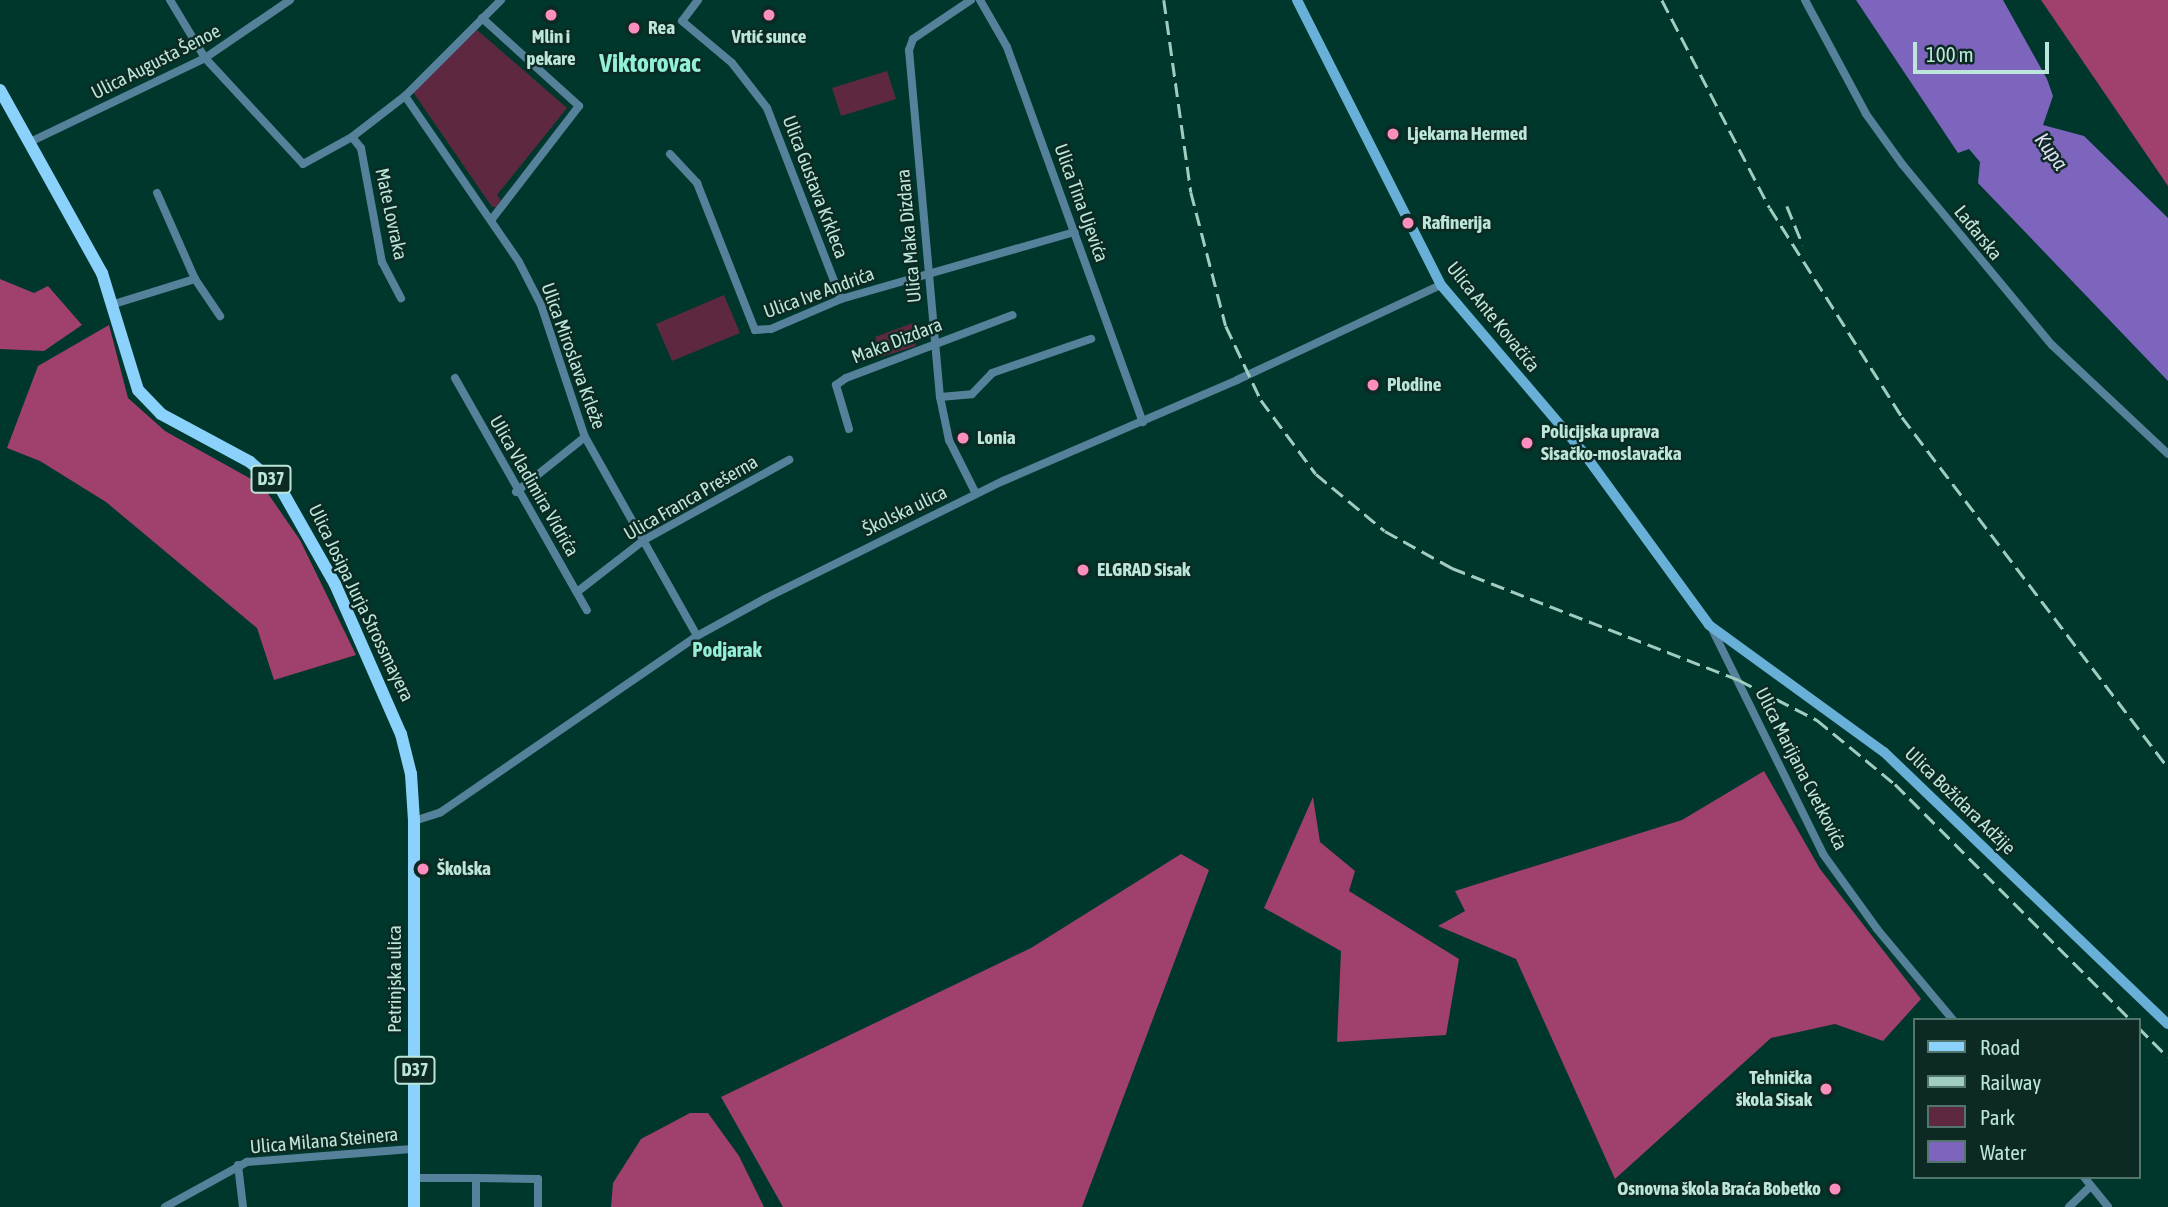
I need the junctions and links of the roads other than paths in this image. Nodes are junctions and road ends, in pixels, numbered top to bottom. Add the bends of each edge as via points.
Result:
1 (170, 0) edge
2 (290, 0) edge
3 (501, 0) edge
4 (698, 0) edge
5 (971, 0) edge
6 (980, 0) edge
7 (1297, 0) edge
8 (1805, 0) edge
9 (482, 19) junction
10 (205, 58) junction
11 (0, 90) edge
12 (405, 96) junction
13 (352, 137) junction
14 (30, 142) junction
15 (670, 154) dead end
16 (157, 192) dead end
17 (492, 219) junction
18 (1075, 232) junction
19 (928, 274) junction
20 (195, 279) junction
21 (1441, 285) junction
22 (401, 298) dead end
23 (841, 299) junction
24 (114, 304) junction
25 (1013, 315) dead end
26 (220, 316) dead end
27 (1091, 339) dead end
28 (934, 344) junction
29 (455, 378) dead end
30 (940, 397) junction
31 (1143, 422) junction
32 (849, 429) dead end
33 (585, 437) junction
34 (2168, 454) edge
35 (789, 460) dead end
36 (516, 492) junction
37 (976, 494) junction
38 (644, 541) junction
39 (577, 592) junction
40 (587, 610) dead end
41 (1709, 625) junction
42 (697, 636) junction
43 (414, 821) junction
44 (1951, 1018) edge
45 (2168, 1024) edge
46 (414, 1149) junction
47 (238, 1165) junction
48 (415, 1178) junction
49 (476, 1178) junction
50 (2086, 1179) edge
51 (2091, 1186) junction
52 (164, 1207) edge
53 (243, 1207) edge
54 (414, 1207) edge
55 (476, 1207) edge
56 (538, 1207) edge
57 (2069, 1207) edge
58 (2108, 1207) edge

1 - 10 street
2 - 10 street, Ulica Augusta Šenoe
3 - 9 street
4 - 23 street, Ulica Gustava Krkleca via 682,21 732,63 767,108
5 - 19 street, Ulica Maka Dizdara via 909,44
6 - 18 street, Ulica Tina Ujevića via 1007,47
7 - 21 main road, Ulica Ante Kovačića
8 - 34 street, Lađarska via 1866,114 1910,174 2052,345
9 - 12 street
9 - 17 street via 579,106
10 - 13 street via 296,160 310,163
10 - 14 street, Ulica Augusta Šenoe
11 - 14 main road, Ulica Josipa Jurja Strossmayera / D37
12 - 13 street
12 - 17 street, Ulica Miroslava Krleže
13 - 22 street, Mate Lovraka via 360,148 382,262
14 - 24 main road, Ulica Josipa Jurja Strossmayera / D37 via 102,273
15 - 23 street, Ulica Ive Andrića via 697,183 755,330 771,329
16 - 20 street
17 - 33 street, Ulica Miroslava Krleže via 541,305
18 - 19 street, Ulica Ive Andrića
18 - 31 street, Ulica Tina Ujevića
19 - 23 street, Ulica Ive Andrića
19 - 28 street, Ulica Maka Dizdara
20 - 24 street
20 - 26 street
21 - 31 street, Školska ulica
21 - 41 main road, Ulica Ante Kovačića via 1583,452
24 - 43 main road, Ulica Josipa Jurja Strossmayera / D37 via 132,375 144,398 166,417 258,468 296,510 344,602 395,720 409,762
25 - 28 street, Maka Dizdara
27 - 30 street via 992,373 972,394
28 - 30 street, Ulica Maka Dizdara
28 - 32 street, Maka Dizdara via 880,362 836,385
29 - 36 street, Ulica Vladimira Vidrića
30 - 37 street, Ulica Maka Dizdara via 950,440
31 - 37 street, Školska ulica
33 - 36 street
33 - 38 street, Ulica Miroslava Krleže
35 - 38 street, Ulica Franca Prešerna
36 - 39 street, Ulica Vladimira Vidrića
37 - 42 street, Školska ulica
38 - 39 street, Ulica Franca Prešerna
38 - 42 street, Ulica Miroslava Krleže
39 - 40 street, Ulica Vladimira Vidrića
41 - 44 street, Ulica Marijana Cvetkovića via 1823,854 1877,929
41 - 45 main road, Ulica Božidara Adžije via 1884,752
42 - 43 street, Školska ulica via 440,812
43 - 46 main road, Petrinjska ulica / D37
46 - 47 street, Ulica Milana Steinera
46 - 48 main road, Petrinjska ulica / D37
47 - 52 street, Ulica Milana Steinera
47 - 53 street
48 - 49 street
48 - 54 main road, Petrinjska ulica / D37
49 - 55 street
49 - 56 street via 538,1179
50 - 51 street
51 - 57 street
51 - 58 street

